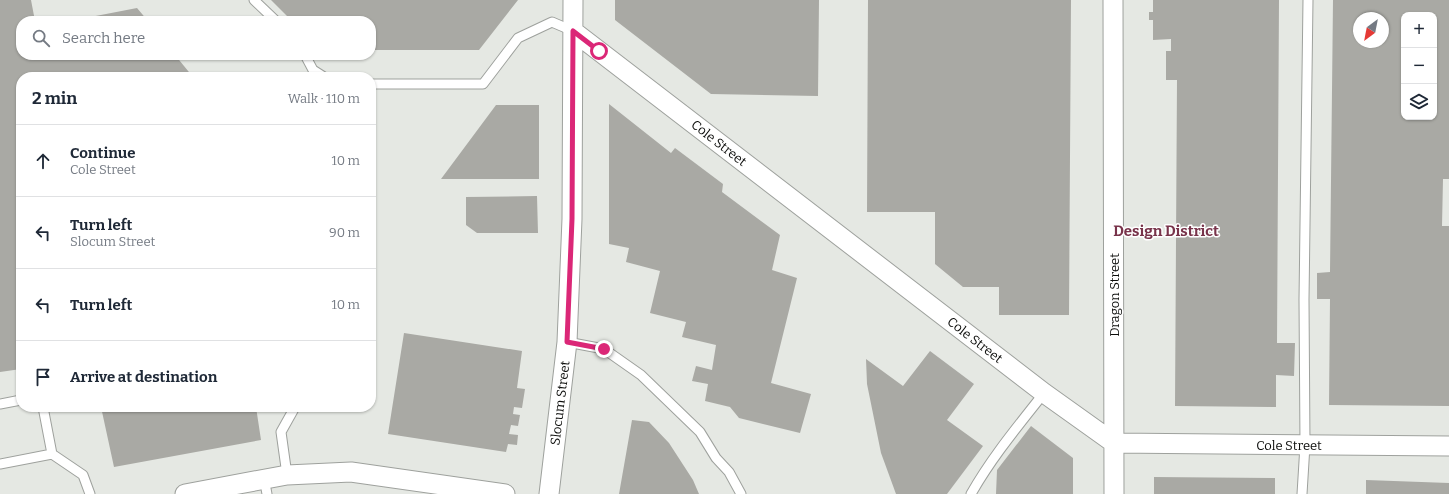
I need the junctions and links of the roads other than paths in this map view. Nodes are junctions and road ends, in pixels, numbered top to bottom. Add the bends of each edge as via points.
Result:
1 (254, 0) edge
2 (573, 0) edge
3 (1113, 0) edge
4 (1308, 0) edge
5 (271, 16) edge
6 (573, 31) junction
7 (308, 60) edge
8 (316, 72) edge
9 (376, 84) edge
10 (567, 342) junction
11 (1044, 394) junction
12 (16, 401) edge
13 (0, 404) edge
14 (44, 412) edge
15 (292, 412) edge
16 (1114, 443) junction
17 (1305, 445) junction
18 (1449, 446) edge
19 (52, 454) junction
20 (0, 464) edge
21 (729, 472) junction
22 (287, 475) junction
23 (266, 486) edge
24 (90, 494) edge
25 (185, 494) edge
26 (505, 494) edge
27 (550, 494) edge
28 (741, 494) edge
29 (744, 494) edge
30 (971, 494) edge
31 (1114, 494) edge
32 (1302, 494) edge

1 - 5 lane
2 - 6 street, Slocum Street
3 - 16 street, Dragon Street
4 - 17 lane
6 - 9 lane via 552,22 518,38 483,84
6 - 10 street, Slocum Street via 572,219
6 - 11 street, Cole Street
7 - 8 lane
10 - 21 lane via 604,349 641,375 700,432 716,458
10 - 27 street, Slocum Street
11 - 16 street, Cole Street
11 - 30 lane via 996,453
12 - 13 lane
14 - 19 lane
15 - 22 lane via 281,432
16 - 17 street, Cole Street
16 - 31 street, Dragon Street
17 - 18 street, Cole Street
17 - 32 lane
19 - 20 lane
19 - 24 lane via 83,475
21 - 28 lane
21 - 29 lane
22 - 23 street
22 - 26 street via 351,472
23 - 25 street

